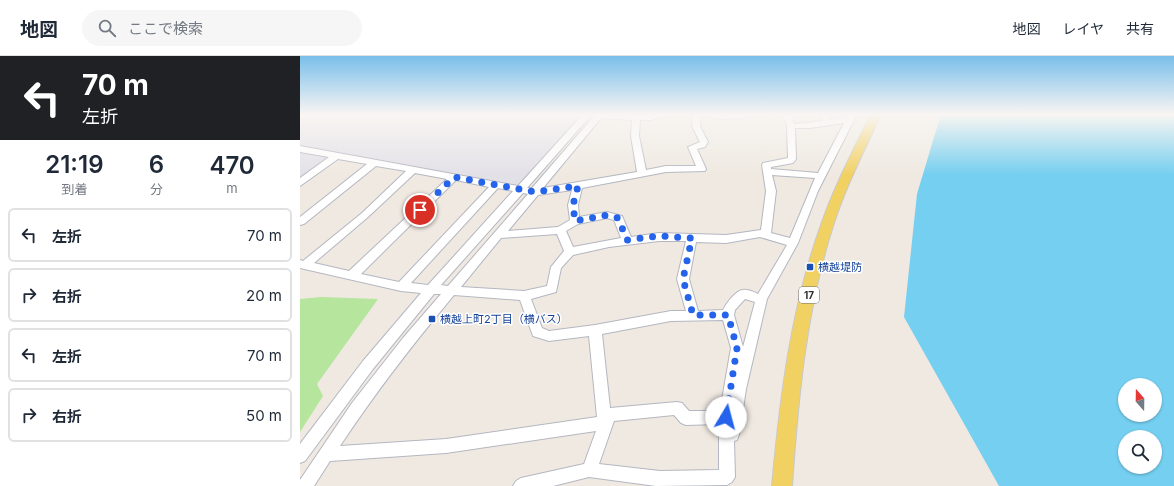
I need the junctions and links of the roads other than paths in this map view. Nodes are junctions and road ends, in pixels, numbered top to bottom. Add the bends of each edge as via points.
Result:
1 (570, 134) edge
2 (584, 134) edge
3 (635, 134) edge
4 (700, 134) edge
5 (791, 134) edge
6 (843, 134) edge
7 (867, 134) edge
8 (300, 149) edge
9 (337, 155) junction
10 (375, 162) junction
11 (414, 170) junction
12 (768, 172) junction
13 (642, 173) junction
14 (822, 176) junction
15 (454, 177) junction
16 (300, 183) edge
17 (496, 185) junction
18 (578, 186) junction
19 (522, 189) junction
20 (535, 192) junction
21 (575, 221) junction
22 (300, 222) edge
23 (560, 230) junction
24 (766, 234) junction
25 (498, 235) junction
26 (692, 238) junction
27 (627, 240) junction
28 (793, 243) junction
29 (570, 252) junction
30 (302, 264) edge
31 (351, 276) junction
32 (401, 287) junction
33 (432, 288) junction
34 (452, 290) junction
35 (524, 296) junction
36 (761, 299) junction
37 (693, 315) junction
38 (728, 315) junction
39 (594, 330) junction
40 (730, 417) junction
41 (606, 423) junction
42 (326, 454) junction
43 (300, 456) edge
44 (589, 470) junction
45 (726, 482) edge
46 (305, 486) edge
47 (521, 486) edge
48 (782, 486) edge

1 - 19 street
2 - 20 street
3 - 13 street
4 - 13 street via 704,142 692,147 702,169 666,169
5 - 12 street via 792,159 790,162 766,164
6 - 14 street
7 - 48 main road, 17 via 842,188 823,239 811,284 785,438
8 - 9 street
9 - 10 street
9 - 16 street
10 - 11 street
10 - 22 street
11 - 15 street
11 - 30 street via 365,215
12 - 14 street
12 - 24 street via 771,191
13 - 18 street
14 - 28 street via 813,191
15 - 17 street
15 - 31 street
17 - 19 street
17 - 32 street
18 - 20 street
18 - 21 street via 573,205
19 - 20 street
19 - 33 street
20 - 25 street
21 - 23 street
21 - 27 street via 607,215 618,218
23 - 25 street
23 - 29 street
24 - 26 street via 726,239
24 - 28 street
25 - 34 street
26 - 27 street via 659,236
26 - 37 street via 683,279
27 - 29 street
28 - 36 street
29 - 35 street via 556,268 552,289
30 - 31 street
31 - 32 street
32 - 33 street
33 - 34 street
33 - 43 street via 368,365
34 - 35 street
34 - 42 street via 375,383
35 - 39 street via 537,332 549,336
36 - 38 street via 743,294 730,308
36 - 40 street
37 - 38 street
37 - 39 street via 671,316
38 - 40 street via 737,348
39 - 41 street
40 - 41 street via 686,418 677,408 609,415
40 - 45 street
41 - 42 street via 446,446
41 - 44 street
42 - 46 street
44 - 45 street via 660,479
44 - 47 street

